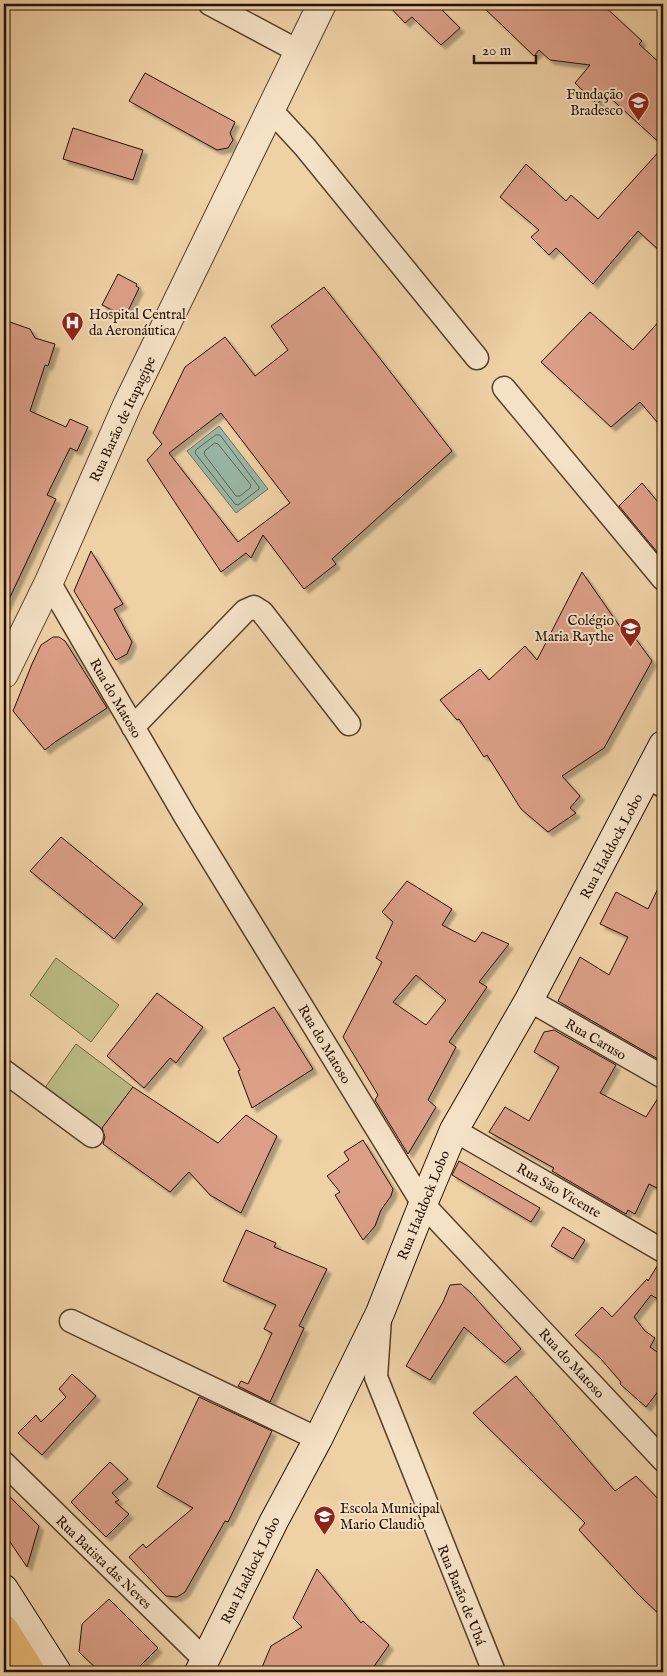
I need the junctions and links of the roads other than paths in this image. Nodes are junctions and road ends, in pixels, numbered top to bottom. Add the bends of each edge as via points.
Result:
1 (210, 4) edge
2 (322, 4) edge
3 (298, 51) junction
4 (270, 109) junction
5 (477, 358) dead end
6 (504, 388) dead end
7 (663, 579) edge
8 (49, 582) junction
9 (4, 674) edge
10 (348, 724) dead end
11 (134, 727) junction
12 (663, 745) edge
13 (655, 781) edge
14 (529, 1000) junction
15 (4, 1070) edge
16 (663, 1077) edge
17 (454, 1130) junction
18 (92, 1136) dead end
19 (423, 1204) junction
20 (663, 1251) edge
21 (380, 1313) junction
22 (71, 1321) dead end
23 (376, 1377) junction
24 (346, 1384) junction
25 (318, 1439) junction
26 (663, 1460) edge
27 (4, 1463) edge
28 (4, 1588) edge
29 (4, 1628) edge
30 (202, 1666) edge
31 (31, 1672) edge
32 (57, 1672) edge
33 (494, 1672) edge

1 - 3 street
2 - 3 main road, Rua Barão de Itapagipe
3 - 4 main road, Rua Barão de Itapagipe
4 - 5 street
4 - 8 main road, Rua Barão de Itapagipe via 128,403
6 - 7 street
8 - 9 main road, Rua Barão de Itapagipe
8 - 11 street, Rua do Matoso
10 - 11 street via 262,612 254,607 245,611
11 - 19 street, Rua do Matoso
12 - 13 main road, Rua Haddock Lobo
13 - 14 main road, Rua Haddock Lobo
14 - 16 street, Rua Caruso
14 - 17 main road, Rua Haddock Lobo
15 - 18 street
17 - 19 main road, Rua Haddock Lobo
17 - 20 street, Rua São Vicente
19 - 21 main road, Rua Haddock Lobo
19 - 26 street, Rua do Matoso
21 - 23 street, Rua Barão de Ubá
21 - 24 main road, Rua Haddock Lobo
22 - 25 street
23 - 24 street
23 - 33 street, Rua Barão de Ubá
24 - 25 main road, Rua Haddock Lobo
25 - 30 main road, Rua Haddock Lobo
27 - 30 street, Rua Batista das Neves
28 - 32 main road
29 - 31 highway

